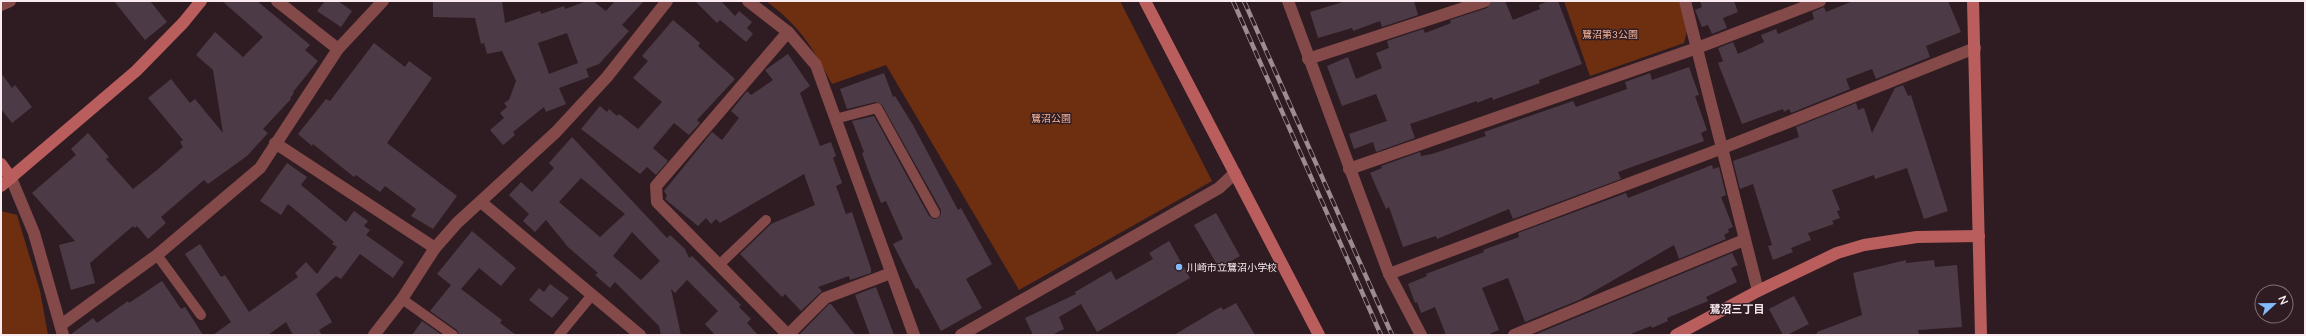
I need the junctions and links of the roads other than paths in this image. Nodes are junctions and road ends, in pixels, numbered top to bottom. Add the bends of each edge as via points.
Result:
1 (10, 1) edge
2 (277, 1) edge
3 (383, 1) edge
4 (667, 1) edge
5 (748, 1) edge
6 (1145, 1) edge
7 (1288, 1) edge
8 (1485, 1) edge
9 (1685, 1) edge
10 (1820, 1) edge
11 (1973, 1) edge
12 (198, 2) edge
13 (1, 5) edge
14 (788, 32) junction
15 (1697, 48) junction
16 (1975, 48) junction
17 (338, 49) junction
18 (1308, 58) junction
19 (835, 119) junction
20 (274, 143) junction
21 (1723, 148) junction
22 (1, 164) edge
23 (1349, 169) junction
24 (1235, 174) junction
25 (11, 178) junction
26 (1, 186) edge
27 (481, 202) junction
28 (935, 213) dead end
29 (766, 220) dead end
30 (1979, 236) junction
31 (1744, 240) junction
32 (434, 248) junction
33 (157, 255) junction
34 (719, 265) junction
35 (891, 273) junction
36 (1389, 274) junction
37 (1758, 291) junction
38 (592, 295) junction
39 (402, 299) junction
40 (201, 314) dead end
41 (62, 330) edge
42 (374, 335) edge
43 (453, 335) edge
44 (559, 335) edge
45 (640, 335) edge
46 (914, 335) edge
47 (961, 335) edge
48 (1319, 335) edge
49 (1421, 335) edge
50 (1514, 335) edge
51 (1676, 335) edge
52 (1980, 335) edge

1 - 13 street
2 - 17 street
3 - 17 street
4 - 27 street via 607,77 556,132
5 - 14 street
6 - 24 street
7 - 18 street
8 - 18 street
9 - 15 street
10 - 15 street
11 - 16 street
12 - 25 street via 136,71
14 - 19 street via 816,65
14 - 34 street via 656,186 657,202
15 - 21 street
15 - 23 street
16 - 21 street
16 - 30 street
17 - 20 street
18 - 23 street
19 - 28 lane via 877,108
19 - 35 street
20 - 32 street
20 - 33 street via 260,168
21 - 31 street
21 - 36 street
22 - 25 street
23 - 36 street
24 - 47 street via 1219,188
24 - 48 street
25 - 26 street
25 - 41 street via 34,233
27 - 32 street
27 - 38 street
29 - 34 lane
30 - 37 street via 1917,237 1864,245 1823,259
30 - 52 street
31 - 37 street
31 - 50 street
32 - 39 street
33 - 40 lane
33 - 41 street
34 - 35 street via 788,334 825,298
35 - 46 street
36 - 49 street
37 - 51 street
38 - 44 lane
38 - 45 street
39 - 42 street
39 - 43 lane

